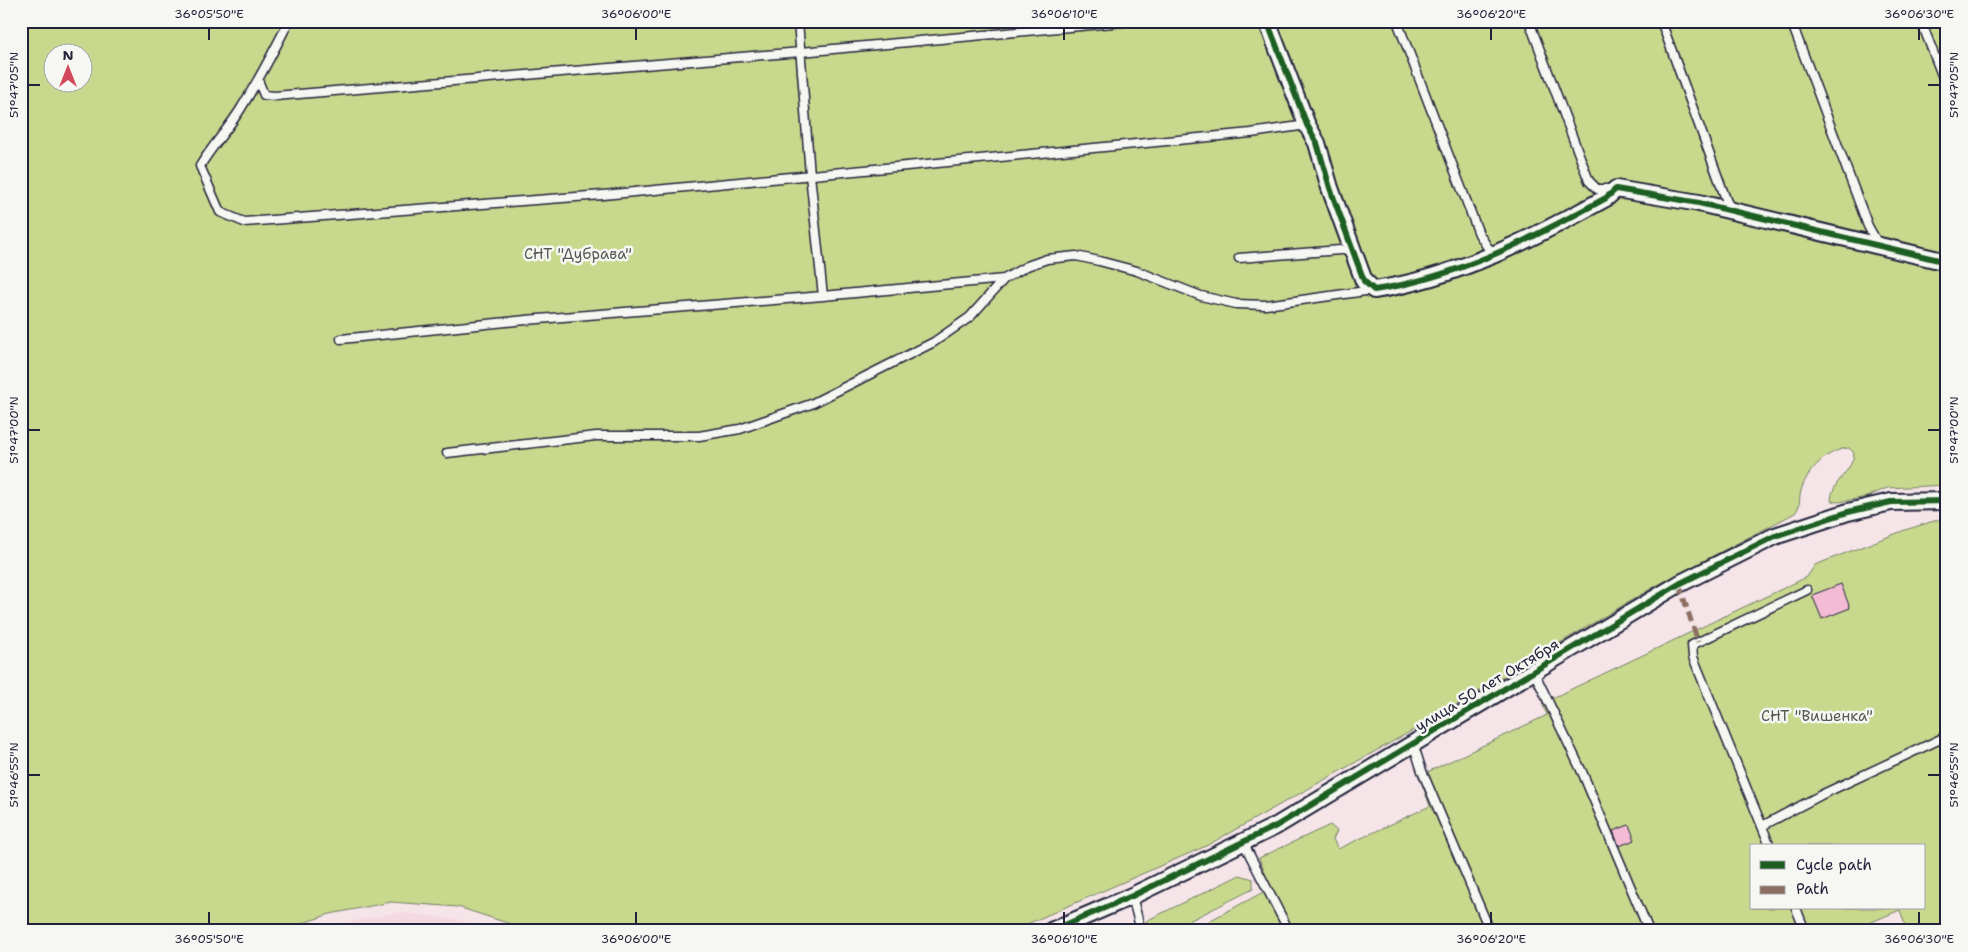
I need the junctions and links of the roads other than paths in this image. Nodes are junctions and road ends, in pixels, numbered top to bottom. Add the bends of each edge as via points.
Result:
1 (289, 21) edge
2 (798, 21) edge
3 (1134, 21) edge
4 (1267, 21) edge
5 (1397, 21) edge
6 (1529, 21) edge
7 (1661, 21) edge
8 (1791, 21) edge
9 (1922, 21) edge
10 (801, 52) junction
11 (258, 80) junction
12 (1947, 88) edge
13 (1307, 125) junction
14 (810, 175) junction
15 (1616, 188) junction
16 (1733, 211) junction
17 (1879, 246) junction
18 (1353, 249) junction
19 (1496, 253) junction
20 (1239, 258) dead end
21 (1947, 262) edge
22 (1004, 279) junction
23 (1374, 290) junction
24 (824, 296) junction
25 (341, 339) dead end
26 (447, 453) dead end
27 (1947, 501) edge
28 (1806, 590) dead end
29 (1534, 672) junction
30 (1947, 736) edge
31 (1413, 744) junction
32 (1762, 826) junction
33 (1243, 842) junction
34 (1769, 844) edge
35 (1132, 896) junction
36 (1797, 910) edge
37 (1051, 931) edge
38 (1140, 931) edge
39 (1290, 931) edge
40 (1490, 931) edge
41 (1649, 931) edge
42 (1805, 931) edge

1 - 11 lane
2 - 10 lane
3 - 10 lane
4 - 13 street
5 - 19 lane via 1479,234 1488,248
6 - 15 lane via 1589,180 1597,189
7 - 16 lane
8 - 17 lane via 1868,226
9 - 12 lane
10 - 11 lane via 275,96 264,95
10 - 14 lane
11 - 14 lane via 200,166 220,212 244,222 603,195
13 - 14 lane
13 - 18 street
14 - 24 lane
15 - 16 street
15 - 19 street via 1606,198 1584,210
16 - 17 street
17 - 21 street
18 - 20 lane
18 - 23 street via 1364,281
19 - 23 street via 1398,286
22 - 23 lane via 1047,259 1076,256 1137,271 1201,296 1236,304 1266,305
22 - 24 lane
22 - 26 lane via 970,317 934,342 810,404 740,429 699,436 596,436
24 - 25 lane via 526,320
27 - 29 street, улица 50 лет Октября via 1891,502 1774,536 1683,582
28 - 32 lane via 1692,645 1693,657
29 - 31 street, улица 50 лет Октября
29 - 41 lane via 1583,774
30 - 32 lane
31 - 33 street, улица 50 лет Октября via 1276,826
31 - 40 lane
32 - 34 lane
33 - 35 street, улица 50 лет Октября
33 - 39 lane
35 - 37 street, улица 50 лет Октября
35 - 38 lane
36 - 42 lane

